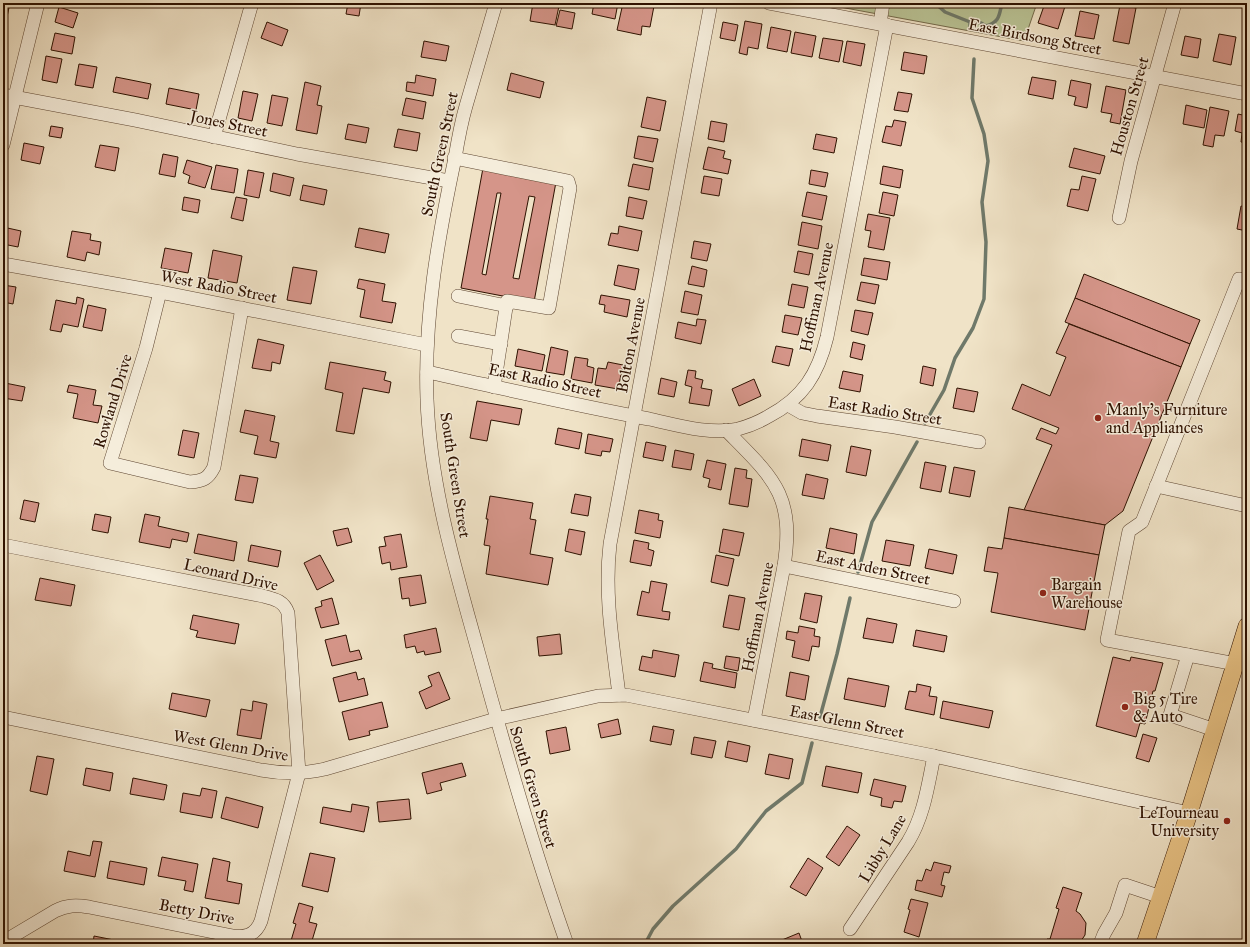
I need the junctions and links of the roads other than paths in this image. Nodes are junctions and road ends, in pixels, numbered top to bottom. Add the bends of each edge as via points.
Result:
1 (38, 3) edge
2 (252, 3) edge
3 (484, 3) edge
4 (711, 3) edge
5 (769, 3) edge
6 (883, 3) edge
7 (1175, 3) edge
8 (495, 9) edge
9 (884, 25) junction
10 (1156, 76) junction
11 (1247, 94) edge
12 (9, 96) edge
13 (214, 137) junction
14 (3, 144) edge
15 (454, 158) junction
16 (449, 181) junction
17 (1119, 218) dead end
18 (3, 264) edge
19 (1247, 280) edge
20 (160, 292) junction
21 (458, 296) dead end
22 (507, 306) junction
23 (242, 308) junction
24 (458, 336) dead end
25 (427, 344) junction
26 (501, 344) junction
27 (427, 372) junction
28 (494, 387) junction
29 (788, 405) junction
30 (634, 416) junction
31 (726, 430) junction
32 (979, 442) dead end
33 (1156, 486) junction
34 (1247, 506) edge
35 (3, 545) edge
36 (784, 566) junction
37 (954, 602) dead end
38 (1247, 626) edge
39 (1188, 655) junction
40 (1236, 664) junction
41 (619, 695) junction
42 (3, 717) edge
43 (496, 719) junction
44 (754, 720) junction
45 (1216, 730) junction
46 (934, 756) junction
47 (299, 774) junction
48 (1190, 813) junction
49 (1161, 897) junction
50 (850, 929) dead end
51 (3, 942) edge
52 (567, 944) edge
53 (1100, 944) edge
54 (1145, 944) edge

1 - 12 street
2 - 13 street
3 - 8 street
4 - 30 street, Bolton Avenue
5 - 9 street, East Birdsong Street
6 - 9 street, Hoffman Avenue
7 - 10 street, Houston Street
8 - 15 street, South Green Street via 466,106
9 - 10 street, East Birdsong Street
9 - 29 street, Hoffman Avenue via 822,355 817,368 798,396
10 - 11 street, East Birdsong Street
10 - 17 street, Houston Street via 1131,162
12 - 13 street, Jones Street
12 - 14 street
13 - 16 street, Jones Street
15 - 16 street, South Green Street
15 - 22 street via 568,181 570,188 549,308 507,301
16 - 25 street, South Green Street via 435,266
18 - 20 street, West Radio Street
19 - 33 street via 1239,279
20 - 23 street, West Radio Street
20 - 23 street, Rowland Drive via 146,348 110,462 190,482 199,482 209,476 214,467
21 - 22 street
22 - 26 street
23 - 25 street, West Radio Street
24 - 26 street
25 - 27 street, South Green Street
26 - 28 street
27 - 28 street, East Radio Street
27 - 43 street, South Green Street via 430,436 438,495
28 - 30 street, East Radio Street
29 - 31 street, Hoffman Avenue via 754,423
29 - 32 street, East Radio Street via 802,413 816,416
30 - 31 street, East Radio Street via 703,430
30 - 41 street, Bolton Avenue via 611,537 608,568 608,603
31 - 36 street, Hoffman Avenue via 769,474 780,493 787,527
33 - 34 street
33 - 39 street via 1142,522 1129,531 1107,640
35 - 47 street, Leonard Drive via 263,596 282,603 288,613
36 - 37 street, East Arden Street
36 - 44 street, Hoffman Avenue
38 - 40 main road
39 - 40 street
39 - 45 street via 1170,715
40 - 45 main road
41 - 43 street, East Glenn Street via 591,698
41 - 44 street, East Glenn Street
42 - 47 street, West Glenn Drive via 262,770
43 - 47 street, West Glenn Drive via 325,769
43 - 52 street, South Green Street via 538,861
44 - 46 street, East Glenn Street
45 - 48 main road
46 - 48 street, East Glenn Street
46 - 50 street, Libby Lane via 916,828
47 - 51 street, Betty Drive via 261,921 250,935 228,935 73,905 59,908
48 - 49 main road
49 - 53 street via 1125,885 1116,913
49 - 54 main road

